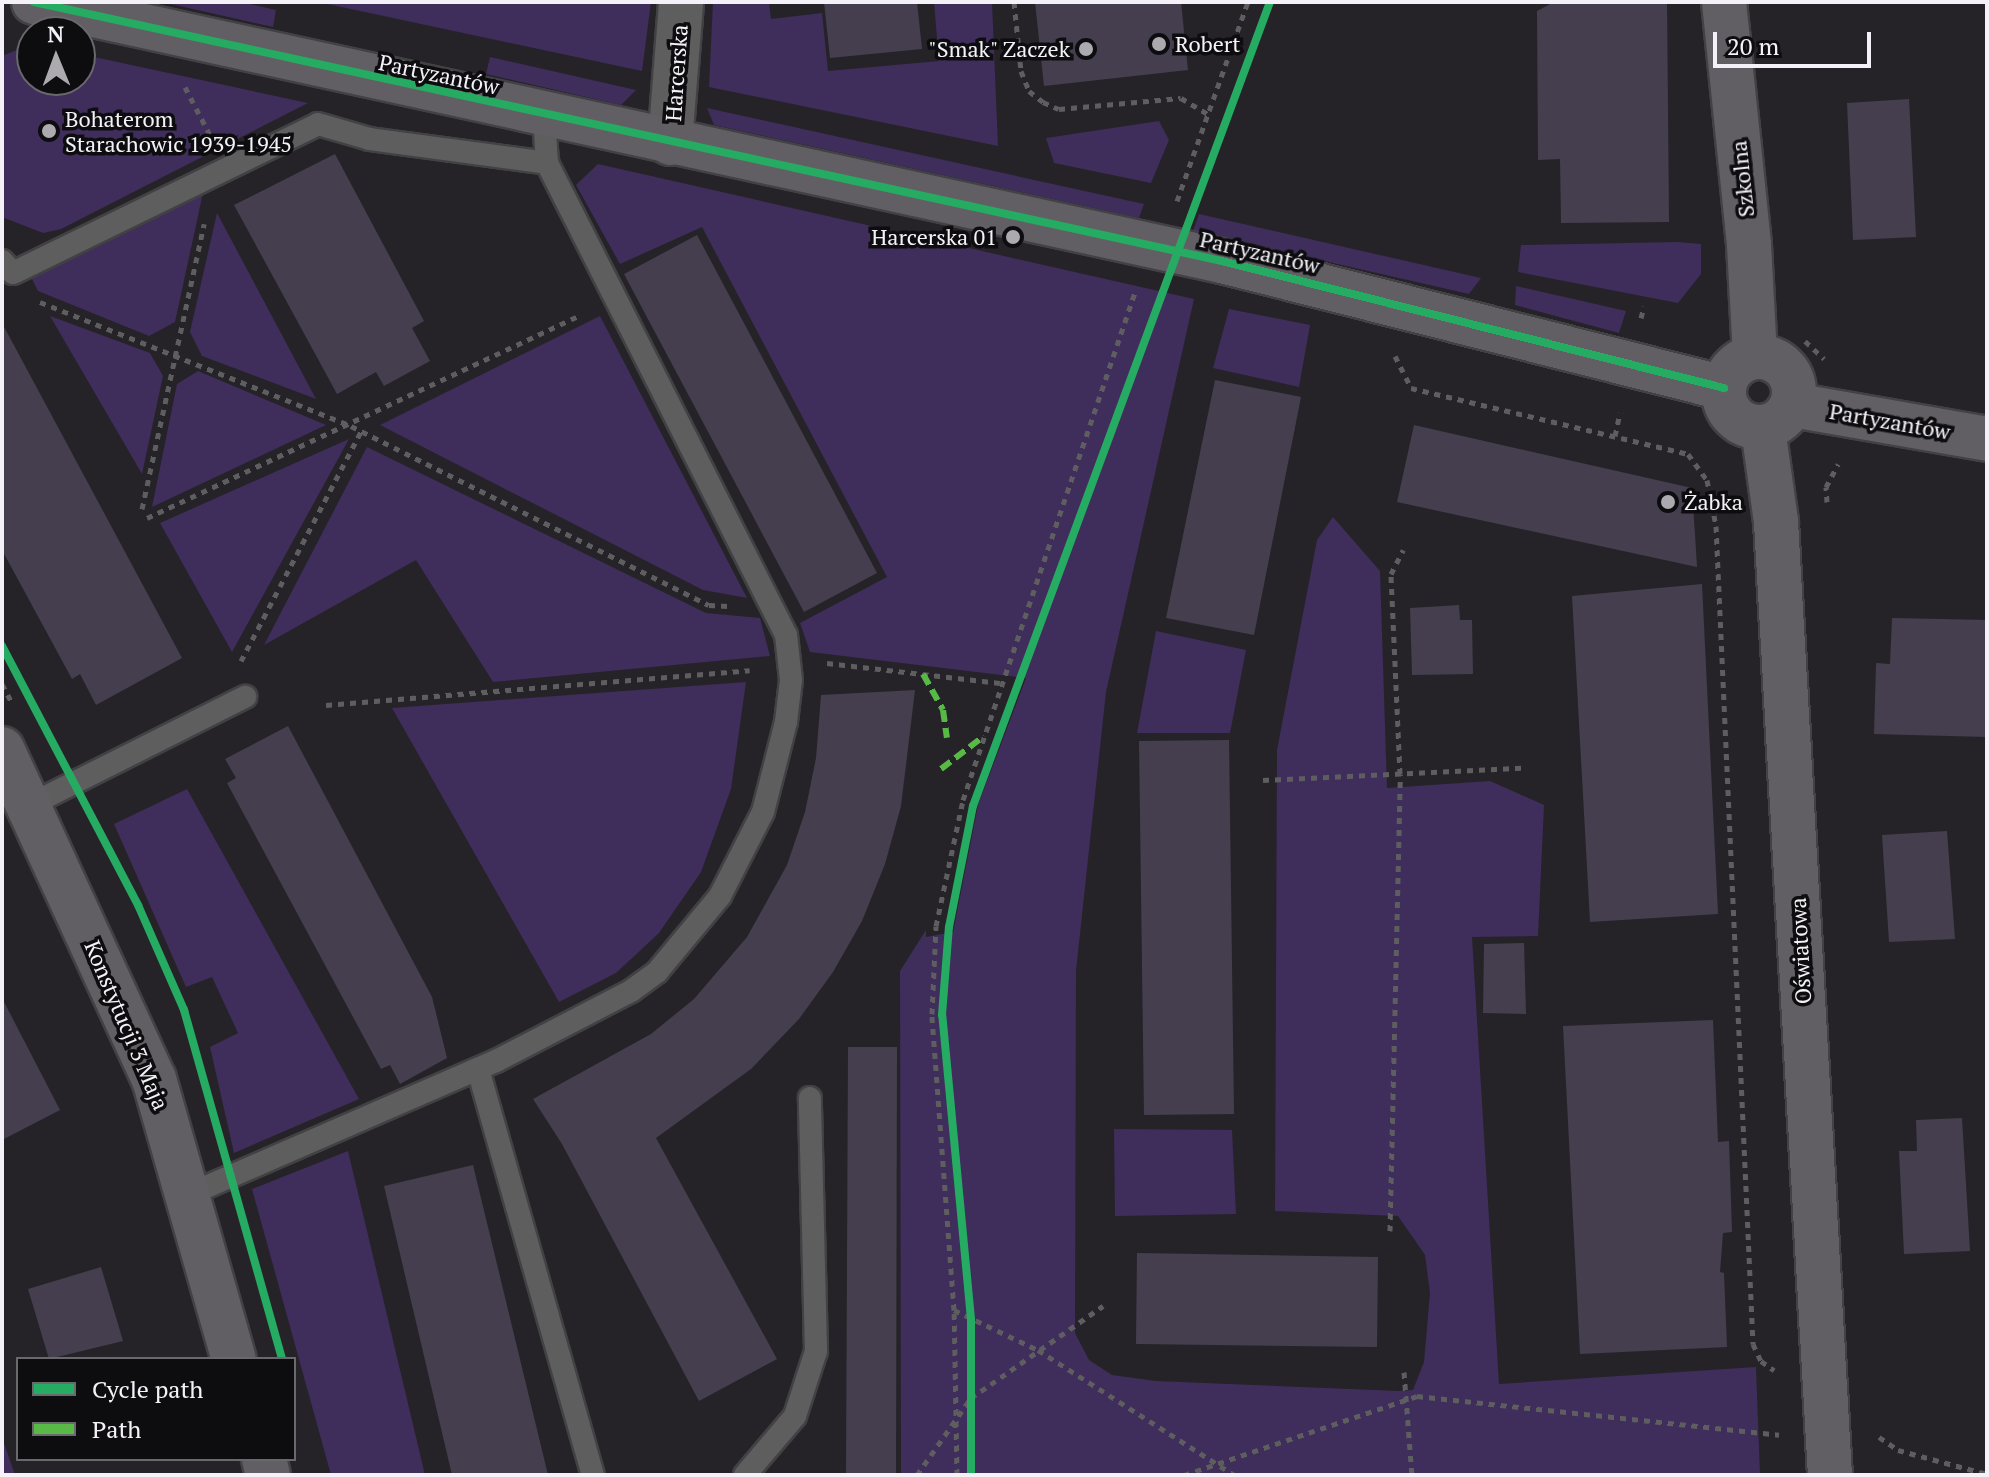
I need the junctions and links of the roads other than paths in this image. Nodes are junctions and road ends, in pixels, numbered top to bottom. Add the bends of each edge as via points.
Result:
1 (34, 2) edge
2 (681, 2) edge
3 (1724, 2) edge
4 (544, 116) junction
5 (670, 143) junction
6 (547, 163) junction
7 (2, 261) edge
8 (1755, 357) junction
9 (1724, 388) junction
10 (1778, 416) junction
11 (1987, 439) edge
12 (245, 697) dead end
13 (2, 749) edge
14 (30, 805) junction
15 (478, 1069) junction
16 (810, 1098) dead end
17 (190, 1194) junction
18 (233, 1357) edge
19 (593, 1475) edge
20 (745, 1475) edge
21 (1830, 1475) edge

1 - 4 street, Partyzantów
2 - 5 street, Harcerska
3 - 8 street, Szkolna
4 - 5 street, Partyzantów
4 - 6 lane
5 - 9 street, Partyzantów via 1151,246
6 - 7 lane via 370,139 318,124 13,273
6 - 15 lane via 776,608 790,659 786,722 763,812 743,857 694,931 657,972 631,991
8 - 9 street via 1734,367
8 - 10 street via 1769,359 1791,377
9 - 10 street via 1734,418
10 - 11 street, Partyzantów
10 - 21 street, Oświatowa via 1776,522
12 - 14 lane
13 - 14 street, Konstytucji 3 Maja
14 - 17 street, Konstytucji 3 Maja via 154,1079
15 - 17 lane
15 - 19 lane
16 - 20 lane via 816,1351 795,1416
17 - 18 street, Konstytucji 3 Maja

